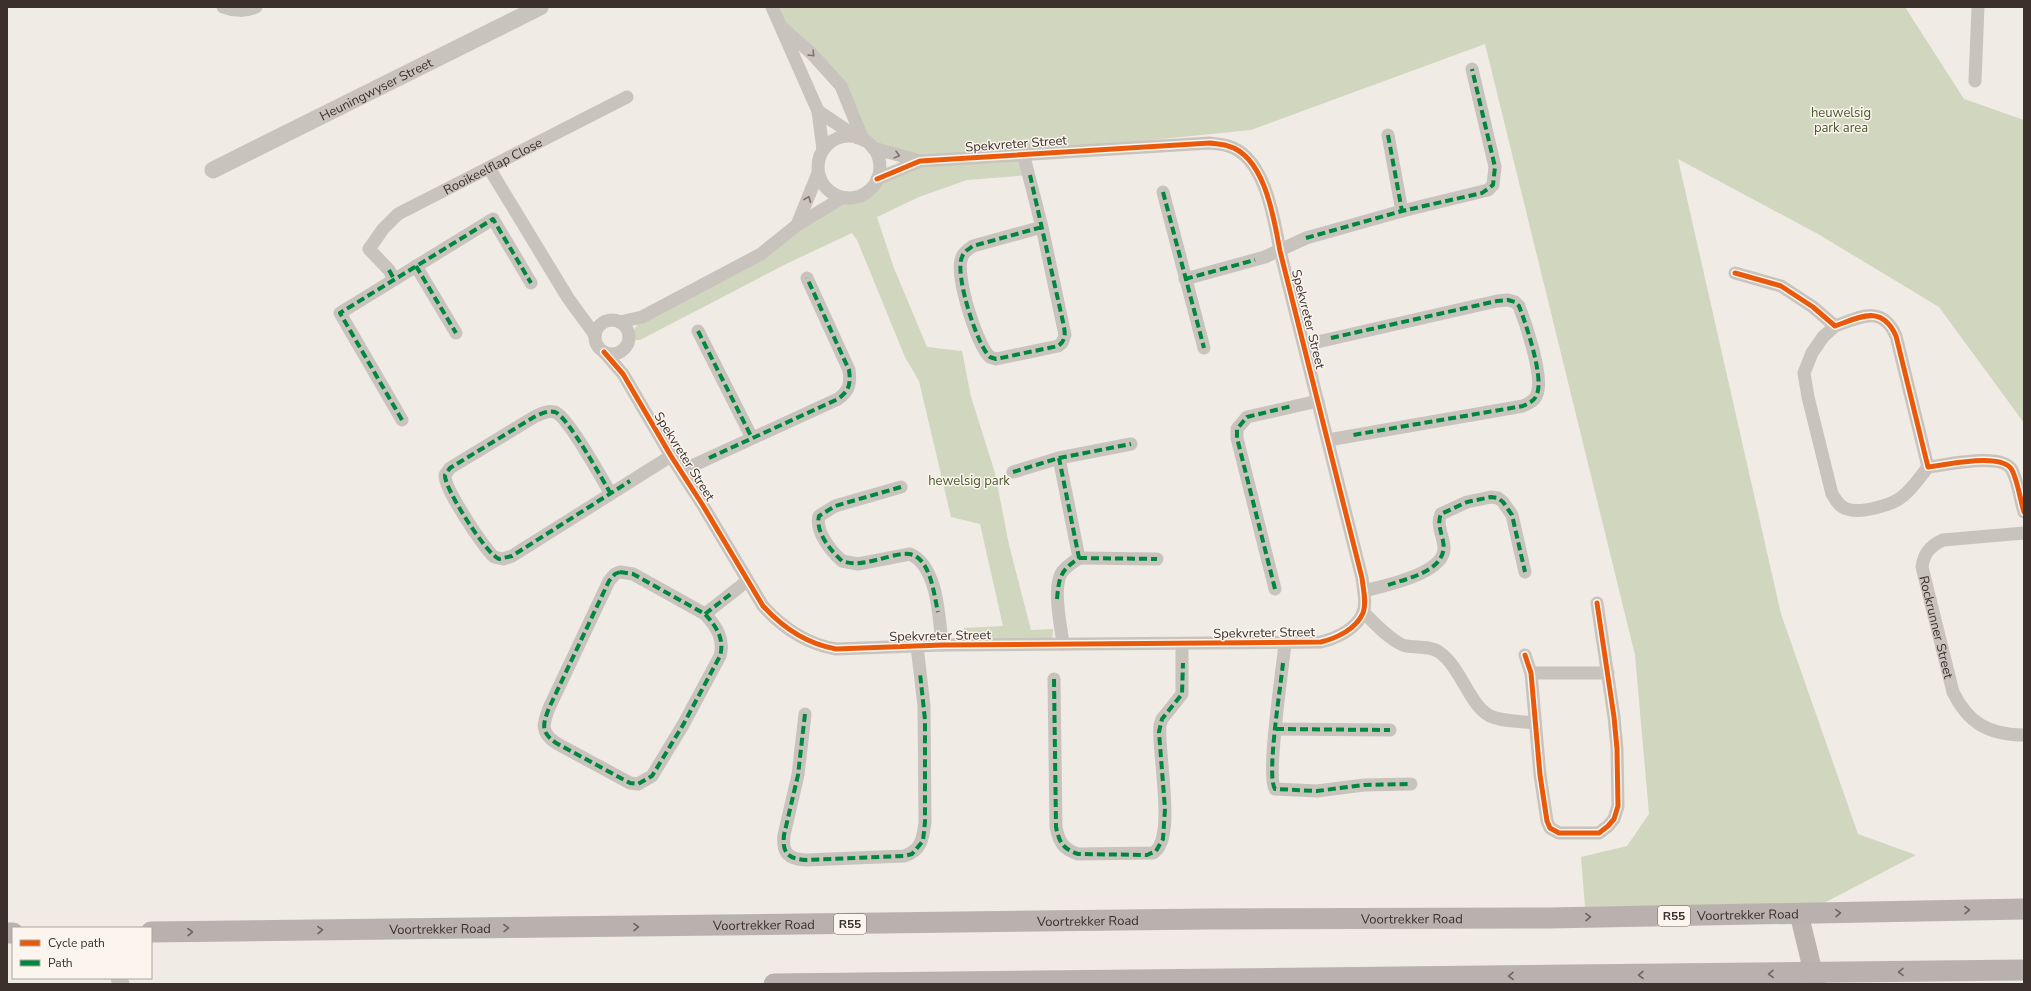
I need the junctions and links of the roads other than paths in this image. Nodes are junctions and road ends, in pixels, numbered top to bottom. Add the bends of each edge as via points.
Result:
1 (222, 7) edge
2 (256, 7) edge
3 (540, 7) edge
4 (772, 7) edge
5 (1978, 7) edge
6 (783, 28) junction
7 (1472, 69) dead end
8 (1975, 81) dead end
9 (627, 97) dead end
10 (818, 111) junction
11 (1388, 135) dead end
12 (865, 142) junction
13 (823, 150) junction
14 (1023, 153) junction
15 (920, 161) junction
16 (490, 168) junction
17 (213, 170) dead end
18 (818, 173) junction
19 (877, 179) junction
20 (1163, 192) dead end
21 (842, 198) junction
22 (1402, 210) junction
23 (797, 225) junction
24 (1042, 227) junction
25 (1280, 251) junction
26 (416, 266) junction
27 (1735, 273) dead end
28 (806, 278) dead end
29 (394, 279) junction
30 (1185, 279) junction
31 (531, 283) dead end
32 (580, 314) junction
33 (642, 317) junction
34 (605, 322) junction
35 (620, 322) junction
36 (1835, 326) junction
37 (698, 331) dead end
38 (456, 333) dead end
39 (628, 334) junction
40 (595, 336) junction
41 (1304, 345) junction
42 (1204, 348) dead end
43 (621, 351) junction
44 (604, 352) junction
45 (623, 374) junction
46 (1318, 401) junction
47 (402, 420) dead end
48 (752, 438) junction
49 (1328, 440) junction
50 (1131, 444) dead end
51 (671, 456) junction
52 (1059, 458) junction
53 (1928, 468) junction
54 (681, 471) junction
55 (1013, 472) dead end
56 (901, 487) dead end
57 (611, 494) junction
58 (2024, 512) edge
59 (2024, 533) edge
60 (1079, 558) junction
61 (1157, 559) dead end
62 (1525, 572) dead end
63 (747, 581) junction
64 (1275, 589) dead end
65 (1364, 591) junction
66 (1597, 603) dead end
67 (1363, 612) junction
68 (705, 614) junction
69 (1285, 643) junction
70 (1063, 644) junction
71 (1182, 644) junction
72 (942, 645) junction
73 (918, 646) junction
74 (1525, 655) dead end
75 (1532, 673) junction
76 (1608, 673) junction
77 (1054, 679) dead end
78 (805, 714) dead end
79 (1535, 723) junction
80 (1276, 729) junction
81 (1390, 730) dead end
82 (2024, 735) edge
83 (1411, 784) dead end
84 (2024, 909) edge
85 (1799, 914) junction
86 (152, 932) edge
87 (2024, 970) edge
88 (1814, 979) edge
89 (2024, 980) edge
90 (774, 984) edge
91 (1915, 984) edge

1 - 2 street via 236,10
3 - 17 street, Heuningwyser Street
4 - 6 street
5 - 8 street
6 - 10 street
6 -> 12 street via 809,50 841,86
7 - 22 street via 1495,167 1493,185 1482,192
9 - 16 street, Rooikeelflap Close
10 - 12 street
10 - 13 street
11 - 22 street
12 - 13 street via 854,137 841,137
12 -> 15 street, Spekvreter Street
12 - 19 street via 878,157
13 - 18 street via 818,161
14 - 15 street, Spekvreter Street
14 - 24 street
14 - 25 street, Spekvreter Street via 1210,143 1229,146 1247,158 1259,175 1272,210
15 - 19 street, Spekvreter Street
16 - 29 street, Rooikeelflap Close via 406,209 390,222 369,249
16 - 32 street
18 - 21 street via 827,189
23 -> 18 street
19 - 21 street via 871,189 863,195
20 - 30 street
21 - 23 street
22 - 25 street via 1306,238
23 - 33 street via 761,254
24 - 24 street via 1063,322 1064,340 1058,346 996,359 990,357 981,344 960,276 962,256 973,246
25 - 30 street
25 - 41 street, Spekvreter Street
26 - 29 street
26 - 31 street via 493,219
26 - 38 street
27 - 36 street via 1781,286 1813,307
28 - 48 street via 849,370 848,389 838,399
29 - 47 street via 340,313
30 - 42 street
32 - 34 street
32 - 40 street
33 - 35 street
33 - 39 street
34 - 35 street
34 - 40 street via 596,330
35 - 39 street
36 - 53 street via 1871,315 1880,316 1892,326
36 - 53 street via 1823,337 1812,353 1804,373 1832,494 1838,504 1856,511 1886,505 1904,496
37 - 48 street
39 - 43 street via 626,346
40 - 44 street via 596,342
41 - 46 street, Spekvreter Street
41 - 49 street via 1474,305 1508,300 1519,306 1537,367 1537,396 1534,401 1523,406
43 - 44 street via 610,354
43 - 45 street, Spekvreter Street
44 - 45 street, Spekvreter Street
45 - 51 street, Spekvreter Street
46 - 49 street, Spekvreter Street
46 - 64 street via 1248,417 1237,429 1237,438
48 - 54 street
49 - 65 street, Spekvreter Street
50 - 52 street
51 - 54 street, Spekvreter Street
51 - 57 street
52 - 55 street
52 - 60 street
53 - 58 street via 1992,460 2003,462 2012,471
54 - 63 street, Spekvreter Street
56 - 72 street via 835,506 819,516 818,526 825,540 842,561 858,564 910,554 920,560 927,569 932,583
57 - 57 street via 566,421 554,412 545,412 534,417 450,468 445,475 447,488 490,553 499,559 512,556
59 - 82 street, Rockrunner Street via 1943,540 1932,546 1922,567 1953,692 1960,706 1982,726 2005,734
60 - 61 street
60 - 70 street via 1062,572 1059,582 1058,599
62 - 65 street via 1508,507 1498,498 1491,497 1467,502 1442,514 1439,524 1443,554 1428,570
63 - 68 street
63 - 73 street, Spekvreter Street via 772,615 810,642 836,649
65 - 67 street, Spekvreter Street
66 - 76 street
67 - 69 street, Spekvreter Street via 1352,626 1338,637 1320,642
67 - 79 street via 1400,644 1430,648 1446,657 1486,713 1501,719
68 - 68 street via 714,623 722,641 720,656 652,776 638,784 630,783 547,738 544,722 549,708 609,581 615,574 633,574
69 - 71 street, Spekvreter Street
69 - 80 street
70 - 71 street, Spekvreter Street
70 - 72 street, Spekvreter Street
71 - 77 street via 1182,694 1160,725 1165,809 1163,839 1160,847 1153,853 1078,854 1060,842 1056,826
72 - 73 street, Spekvreter Street
73 - 78 street via 924,706 925,822 923,841 912,854 806,860 795,859 785,852 784,835 798,774
74 - 75 street
75 - 76 street
75 - 79 street
76 - 79 street via 1617,748 1618,806 1614,818 1599,833 1559,833 1550,828 1546,821
80 - 81 street
80 - 83 street via 1272,784 1278,791 1321,791 1364,785
85 -> 84 main road, Voortrekker Road / R55
86 -> 85 main road, Voortrekker Road / R55
85 - 88 main road
87 -> 88 main road
88 -> 90 main road
89 - 91 main road

